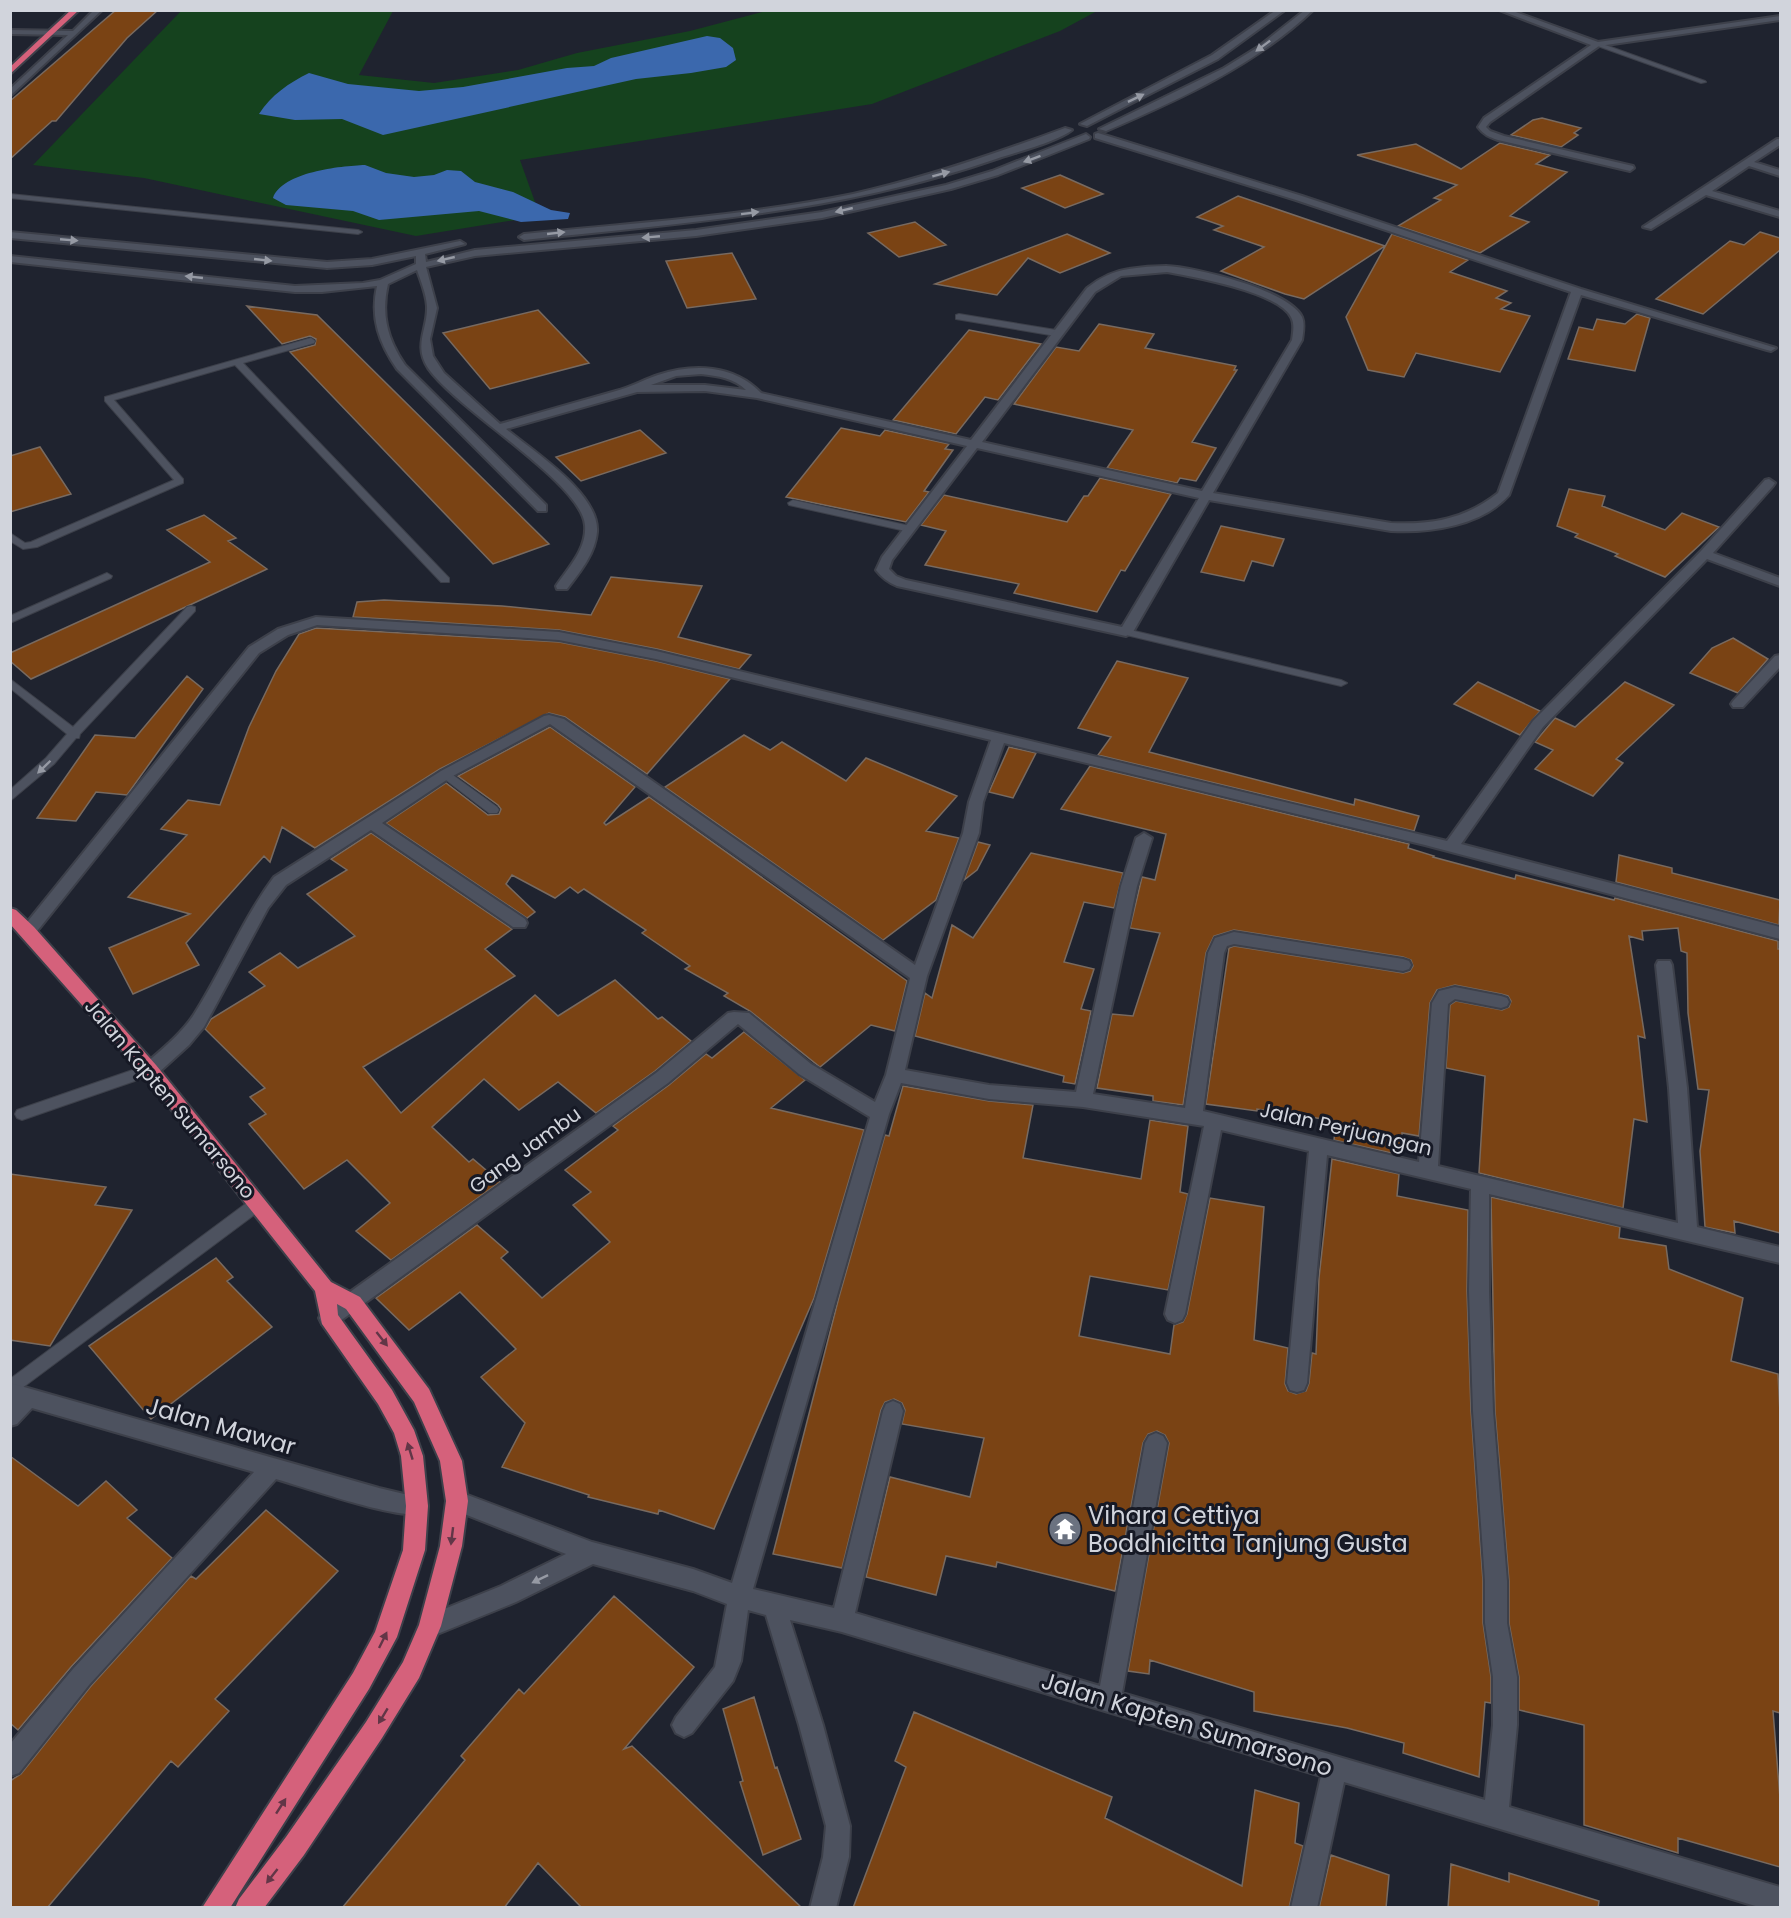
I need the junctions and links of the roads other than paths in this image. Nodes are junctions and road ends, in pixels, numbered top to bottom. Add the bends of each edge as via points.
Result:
1 (76, 10) edge
2 (99, 10) edge
3 (1282, 10) edge
4 (1310, 10) edge
5 (1502, 10) edge
6 (1780, 18) edge
7 (10, 32) edge
8 (53, 33) junction
9 (75, 33) junction
10 (1597, 44) junction
11 (10, 72) edge
12 (1703, 82) dead end
13 (10, 94) edge
14 (1084, 124) junction
15 (1068, 130) junction
16 (1101, 133) junction
17 (1086, 137) junction
18 (1780, 141) edge
19 (1747, 163) junction
20 (1630, 168) dead end
21 (1780, 172) edge
22 (1705, 192) junction
23 (10, 196) edge
24 (1780, 214) edge
25 (1648, 227) dead end
26 (358, 232) dead end
27 (10, 235) edge
28 (133, 246) junction
29 (421, 252) junction
30 (125, 254) dead end
31 (10, 259) edge
32 (347, 265) junction
33 (419, 266) junction
34 (383, 282) junction
35 (336, 288) junction
36 (1577, 291) junction
37 (958, 317) dead end
38 (1056, 333) junction
39 (311, 341) dead end
40 (1771, 348) dead end
41 (237, 362) junction
42 (636, 389) junction
43 (757, 395) junction
44 (498, 428) junction
45 (973, 444) junction
46 (1769, 483) dead end
47 (1207, 496) junction
48 (793, 503) dead end
49 (542, 508) dead end
50 (910, 528) junction
51 (10, 536) edge
52 (1705, 554) junction
53 (107, 576) dead end
54 (445, 580) dead end
55 (1780, 582) edge
56 (562, 586) dead end
57 (190, 609) dead end
58 (10, 620) edge
59 (1126, 632) junction
60 (1780, 659) edge
61 (10, 682) edge
62 (1341, 683) dead end
63 (1738, 704) dead end
64 (75, 735) junction
65 (999, 737) junction
66 (446, 774) junction
67 (10, 797) edge
68 (493, 810) dead end
69 (370, 822) junction
70 (1144, 838) dead end
71 (1451, 847) junction
72 (10, 914) edge
73 (519, 923) dead end
74 (28, 931) junction
75 (1780, 933) edge
76 (1403, 965) dead end
77 (1664, 965) dead end
78 (919, 976) junction
79 (1501, 1002) dead end
80 (150, 1070) junction
81 (895, 1075) junction
82 (1083, 1100) junction
83 (22, 1114) dead end
84 (880, 1114) junction
85 (1193, 1116) junction
86 (1213, 1121) junction
87 (1319, 1146) junction
88 (1428, 1171) junction
89 (1480, 1184) junction
90 (258, 1204) junction
91 (1688, 1234) junction
92 (1780, 1255) edge
93 (324, 1288) junction
94 (352, 1303) junction
95 (1175, 1314) dead end
96 (330, 1318) junction
97 (1297, 1383) dead end
98 (17, 1393) edge
99 (892, 1411) dead end
100 (10, 1418) edge
101 (1156, 1443) dead end
102 (273, 1467) junction
103 (457, 1500) junction
104 (417, 1506) junction
105 (592, 1553) junction
106 (739, 1597) junction
107 (775, 1607) junction
108 (842, 1622) junction
109 (430, 1626) junction
110 (1109, 1700) junction
111 (684, 1725) dead end
112 (10, 1764) edge
113 (1335, 1767) junction
114 (1496, 1815) junction
115 (1780, 1900) edge
116 (257, 1905) edge
117 (215, 1908) edge
118 (823, 1908) edge
119 (1304, 1908) edge

1 - 8 highway
2 - 9 street
14 -> 3 street via 1215,57
4 -> 16 street via 1245,59
5 - 10 street
6 - 10 street
7 - 8 street
8 - 9 street
8 - 11 highway
9 - 13 street
10 - 12 lane
10 - 20 street via 1482,127 1501,138
14 - 15 street
14 - 16 street via 1096,125
15 - 17 street
29 -> 15 street via 503,239 754,213 848,198 977,164
16 - 17 street
16 - 36 street
17 -> 33 street via 996,173 822,215 707,232 475,253
18 - 19 street
19 - 21 street
19 - 22 street
22 - 24 street
22 - 25 street
23 - 26 lane
27 -> 28 street
28 - 30 street
28 -> 32 street
29 - 32 street
29 - 33 street
35 -> 31 street via 295,288 112,264
32 - 35 street
33 - 34 street
33 - 44 street via 432,310 423,344 426,356 447,382
34 - 35 street
34 - 49 street via 378,309 388,349 401,367
36 - 40 street
36 - 47 street via 1503,495 1481,512 1442,524 1391,527
37 - 38 lane
38 - 45 street
38 - 47 street via 1090,290 1106,277 1124,272 1167,269 1210,276 1274,299 1294,313 1299,321 1297,340
39 - 41 lane
41 - 51 lane via 108,399 180,481 33,545 22,546
41 - 54 lane
42 - 43 street via 705,388
42 - 43 street via 676,372 715,372 741,380
42 - 44 street
43 - 45 street
44 - 56 street via 575,494 591,522 589,542
45 - 47 street
45 - 50 street
46 - 52 street
47 - 59 street
48 - 50 lane
50 - 59 street via 882,565 891,579
52 - 55 street
52 - 71 street via 1538,724
53 - 58 lane
57 - 64 lane
59 - 62 lane
60 - 63 street
61 - 64 lane
64 -> 67 lane
65 - 71 street
65 - 74 street via 656,654 559,636 316,621 283,632 255,650
65 - 78 street via 976,802 971,833
66 - 68 lane
66 - 69 street
66 - 78 street via 541,721 556,720
69 - 73 street
69 - 80 street via 280,881 262,905 198,1022
70 - 82 street via 1129,886
71 - 75 street
72 - 74 highway, Jalan Kapten Sumarsono
74 - 80 highway, Jalan Kapten Sumarsono
76 - 85 street via 1234,938 1221,942 1216,952
77 - 91 street via 1678,1088
78 - 81 street
79 - 88 street via 1455,993 1445,995 1440,1003
80 - 83 lane
80 - 90 highway, Jalan Kapten Sumarsono
81 - 82 street, Jalan Perjuangan via 989,1092
81 - 84 street
82 - 85 street, Jalan Perjuangan
84 - 94 street, Gang Jambu via 805,1069 743,1018 734,1018 662,1078
84 - 106 street
85 - 86 street, Jalan Perjuangan
86 - 87 street, Jalan Perjuangan
86 - 95 street
87 - 88 street, Jalan Perjuangan
87 - 97 street
88 - 89 street, Jalan Perjuangan
89 - 91 street, Jalan Perjuangan
89 - 114 street via 1483,1411 1496,1623 1505,1677 1505,1725
90 - 93 highway, Jalan Kapten Sumarsono
90 - 98 lane
91 - 92 street, Jalan Perjuangan
93 - 94 highway, Jalan Kapten Sumarsono
93 - 96 highway, Jalan Kapten Sumarsono
94 - 96 street, Gang Jambu
94 -> 103 highway, Jalan Kapten Sumarsono via 422,1396 451,1461
104 -> 96 highway, Jalan Kapten Sumarsono via 412,1456 403,1430
98 - 100 street
98 - 102 street, Jalan Mawar
99 - 108 street
101 - 110 street
102 - 104 street, Jalan Mawar
102 - 112 street via 88,1669
103 - 105 street, Jalan Kapten Sumarsono
103 -> 109 highway, Jalan Kapten Sumarsono via 451,1546
117 -> 104 highway, Jalan Kapten Sumarsono via 351,1698 385,1637 414,1550
105 - 106 street, Jalan Kapten Sumarsono via 693,1580
105 -> 109 street
106 - 107 street, Jalan Kapten Sumarsono
106 - 111 street via 725,1672
107 - 108 street, Jalan Kapten Sumarsono
107 - 118 street via 838,1826 836,1857
108 - 110 street, Jalan Kapten Sumarsono
109 -> 116 highway, Jalan Kapten Sumarsono via 411,1670 374,1730
110 - 113 street, Jalan Kapten Sumarsono
113 - 114 street, Jalan Kapten Sumarsono
113 - 119 street
114 - 115 street, Jalan Kapten Sumarsono

